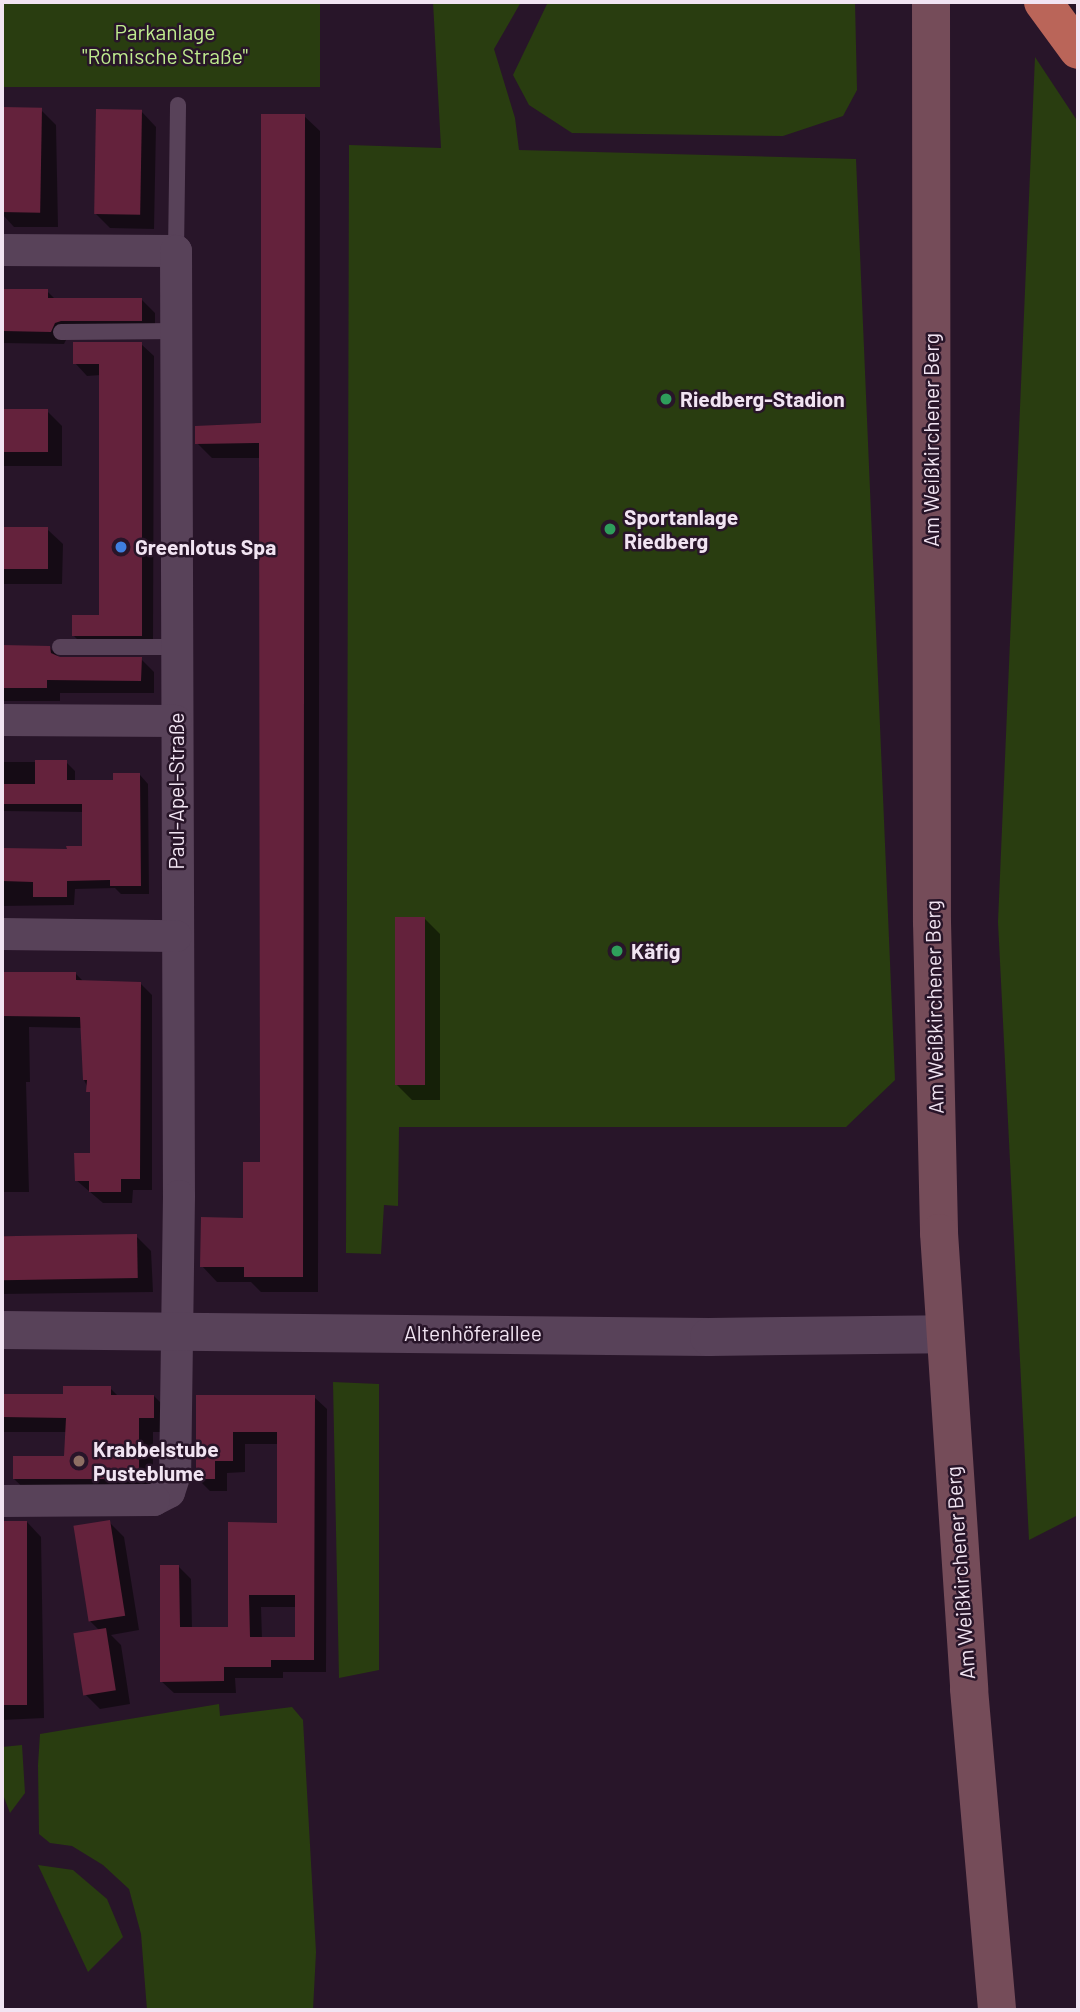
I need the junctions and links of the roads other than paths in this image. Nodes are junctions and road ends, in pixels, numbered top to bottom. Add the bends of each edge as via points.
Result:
1 (930, 2) edge
2 (1044, 2) edge
3 (1078, 50) edge
4 (178, 105) dead end
5 (2, 250) edge
6 (176, 251) junction
7 (178, 331) junction
8 (61, 332) dead end
9 (60, 647) dead end
10 (177, 647) junction
11 (2, 720) edge
12 (176, 722) junction
13 (2, 934) edge
14 (176, 936) junction
15 (2, 1330) edge
16 (176, 1331) junction
17 (943, 1334) junction
18 (2, 1501) edge
19 (997, 2010) edge

1 - 17 main road, Am Weißkirchener Berg via 932,922
2 - 3 highway
4 - 6 lane
5 - 6 street
6 - 7 street, Paul-Apel-Straße
7 - 8 lane
7 - 10 street, Paul-Apel-Straße
9 - 10 lane
10 - 12 street, Paul-Apel-Straße
11 - 12 street
12 - 14 street, Paul-Apel-Straße
13 - 14 street
14 - 16 street, Paul-Apel-Straße
15 - 16 street, Altenhöferallee
16 - 17 street, Altenhöferallee via 709,1337
16 - 18 street, Paul-Apel-Straße via 175,1475 169,1492 154,1500
17 - 19 main road, Am Weißkirchener Berg

